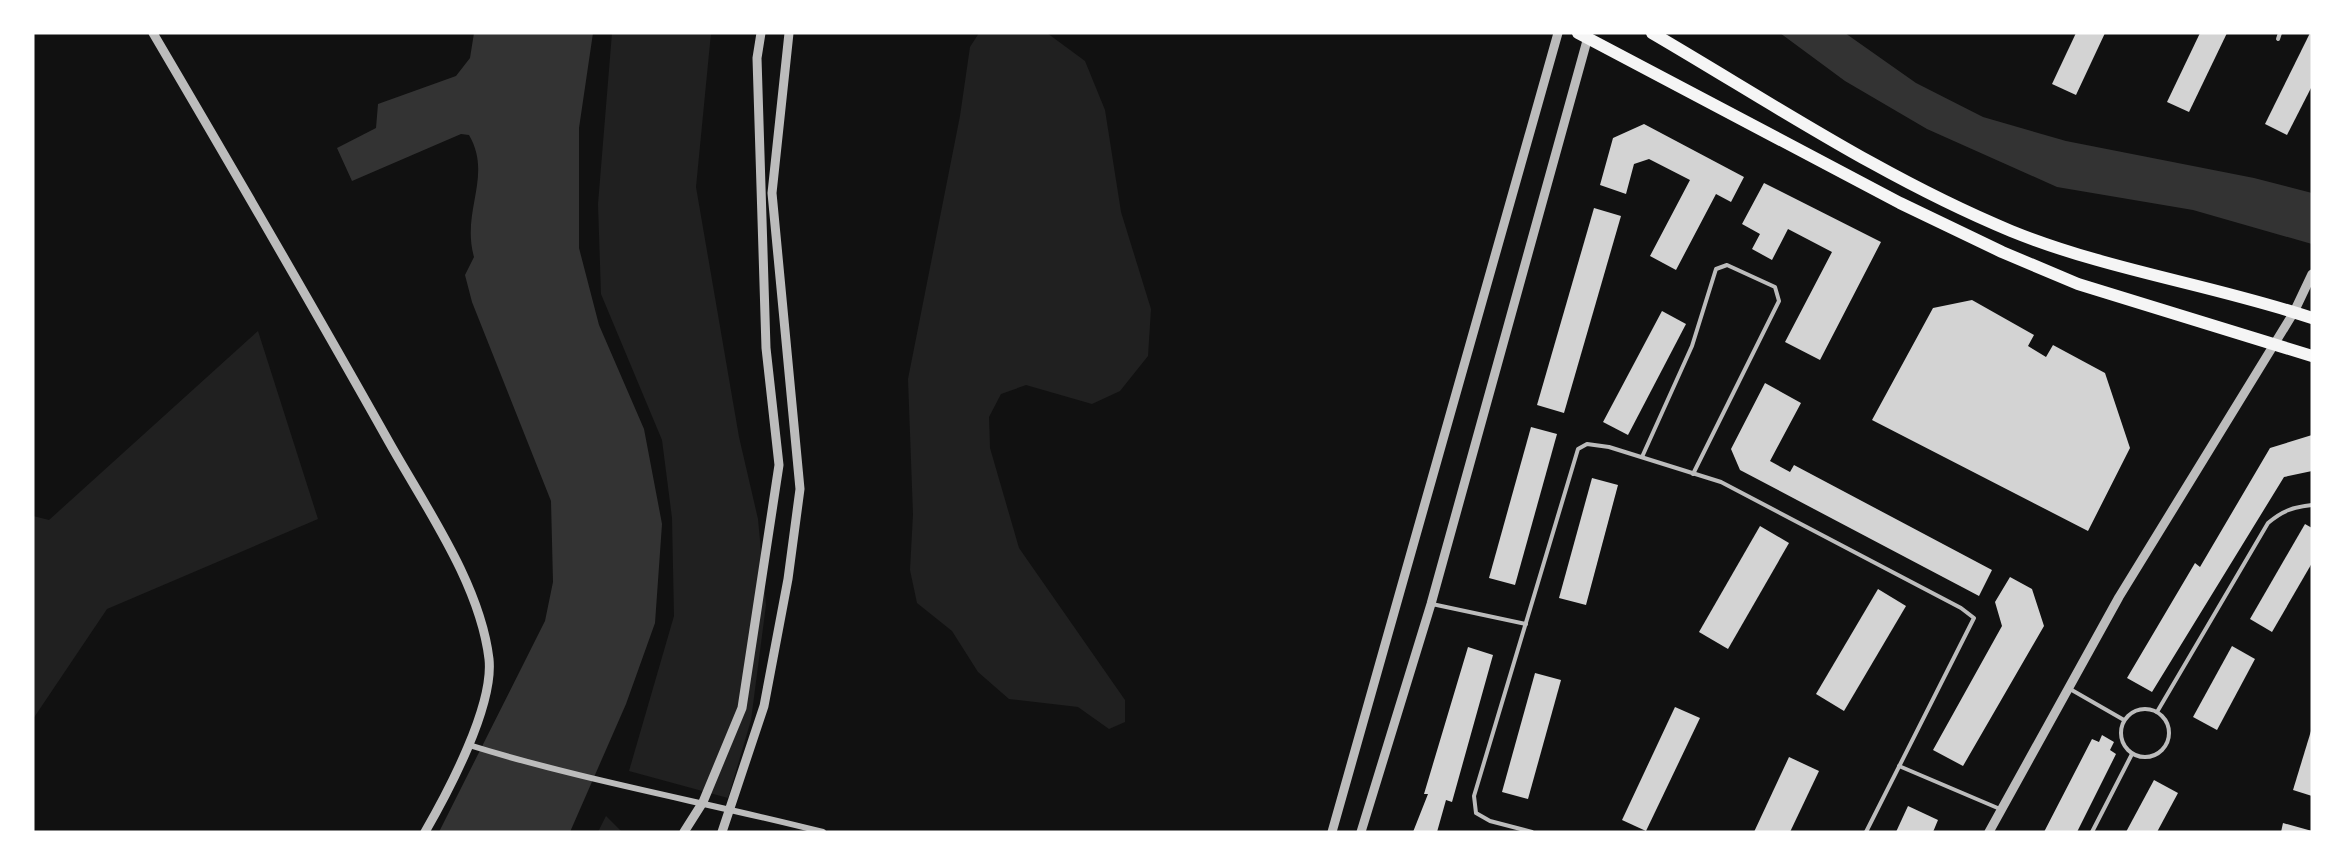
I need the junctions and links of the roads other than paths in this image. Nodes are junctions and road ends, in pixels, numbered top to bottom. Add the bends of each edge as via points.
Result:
1 (153, 33) edge
2 (761, 33) edge
3 (789, 33) edge
4 (1558, 33) edge
5 (1652, 33) edge
6 (2280, 33) edge
7 (1585, 34) edge
8 (2278, 39) dead end
9 (2312, 274) edge
10 (2294, 312) junction
11 (2312, 318) edge
12 (2275, 344) junction
13 (2312, 356) edge
14 (1642, 457) junction
15 (1694, 474) junction
16 (2312, 505) edge
17 (1431, 604) junction
18 (1526, 624) junction
19 (2068, 688) junction
20 (2157, 712) junction
21 (2124, 720) junction
22 (469, 745) junction
23 (2132, 754) junction
24 (1899, 766) junction
25 (703, 802) junction
26 (729, 808) junction
27 (2001, 809) junction
28 (424, 832) edge
29 (684, 832) edge
30 (722, 832) edge
31 (823, 832) edge
32 (1332, 832) edge
33 (1361, 832) edge
34 (1532, 832) edge
35 (1866, 832) edge
36 (1989, 832) edge
37 (2092, 832) edge

1 - 22 street via 295,273 474,595 489,661 483,706
2 - 25 street via 757,58 766,348 779,465 742,708
3 - 26 street via 772,193 800,489 764,706
4 - 32 street
5 - 10 main road via 1913,186 2012,231
6 - 8 lane
7 - 12 main road via 2002,252 2078,284
7 - 17 street
9 - 10 street
10 - 11 main road
10 - 12 street
12 - 13 main road
12 - 19 street via 2119,597
14 - 15 lane
14 - 15 lane via 1692,346 1716,269 1727,265 1774,287 1779,301
14 - 18 lane via 1587,444 1578,449
15 - 24 lane via 1721,482 1974,618
16 - 20 lane via 2293,507 2268,523
17 - 18 lane
17 - 33 street
18 - 34 lane via 1474,796 1476,813 1490,821
19 - 21 lane
19 - 27 street
20 - 21 lane via 2145,709
20 - 23 lane via 2168,727 2165,746 2144,758
21 - 23 lane via 2120,733 2123,745
22 - 25 street via 609,783
22 - 28 street
23 - 37 lane
24 - 27 lane
24 - 35 lane
25 - 26 street
25 - 29 street
26 - 30 street
26 - 31 street
27 - 36 street

